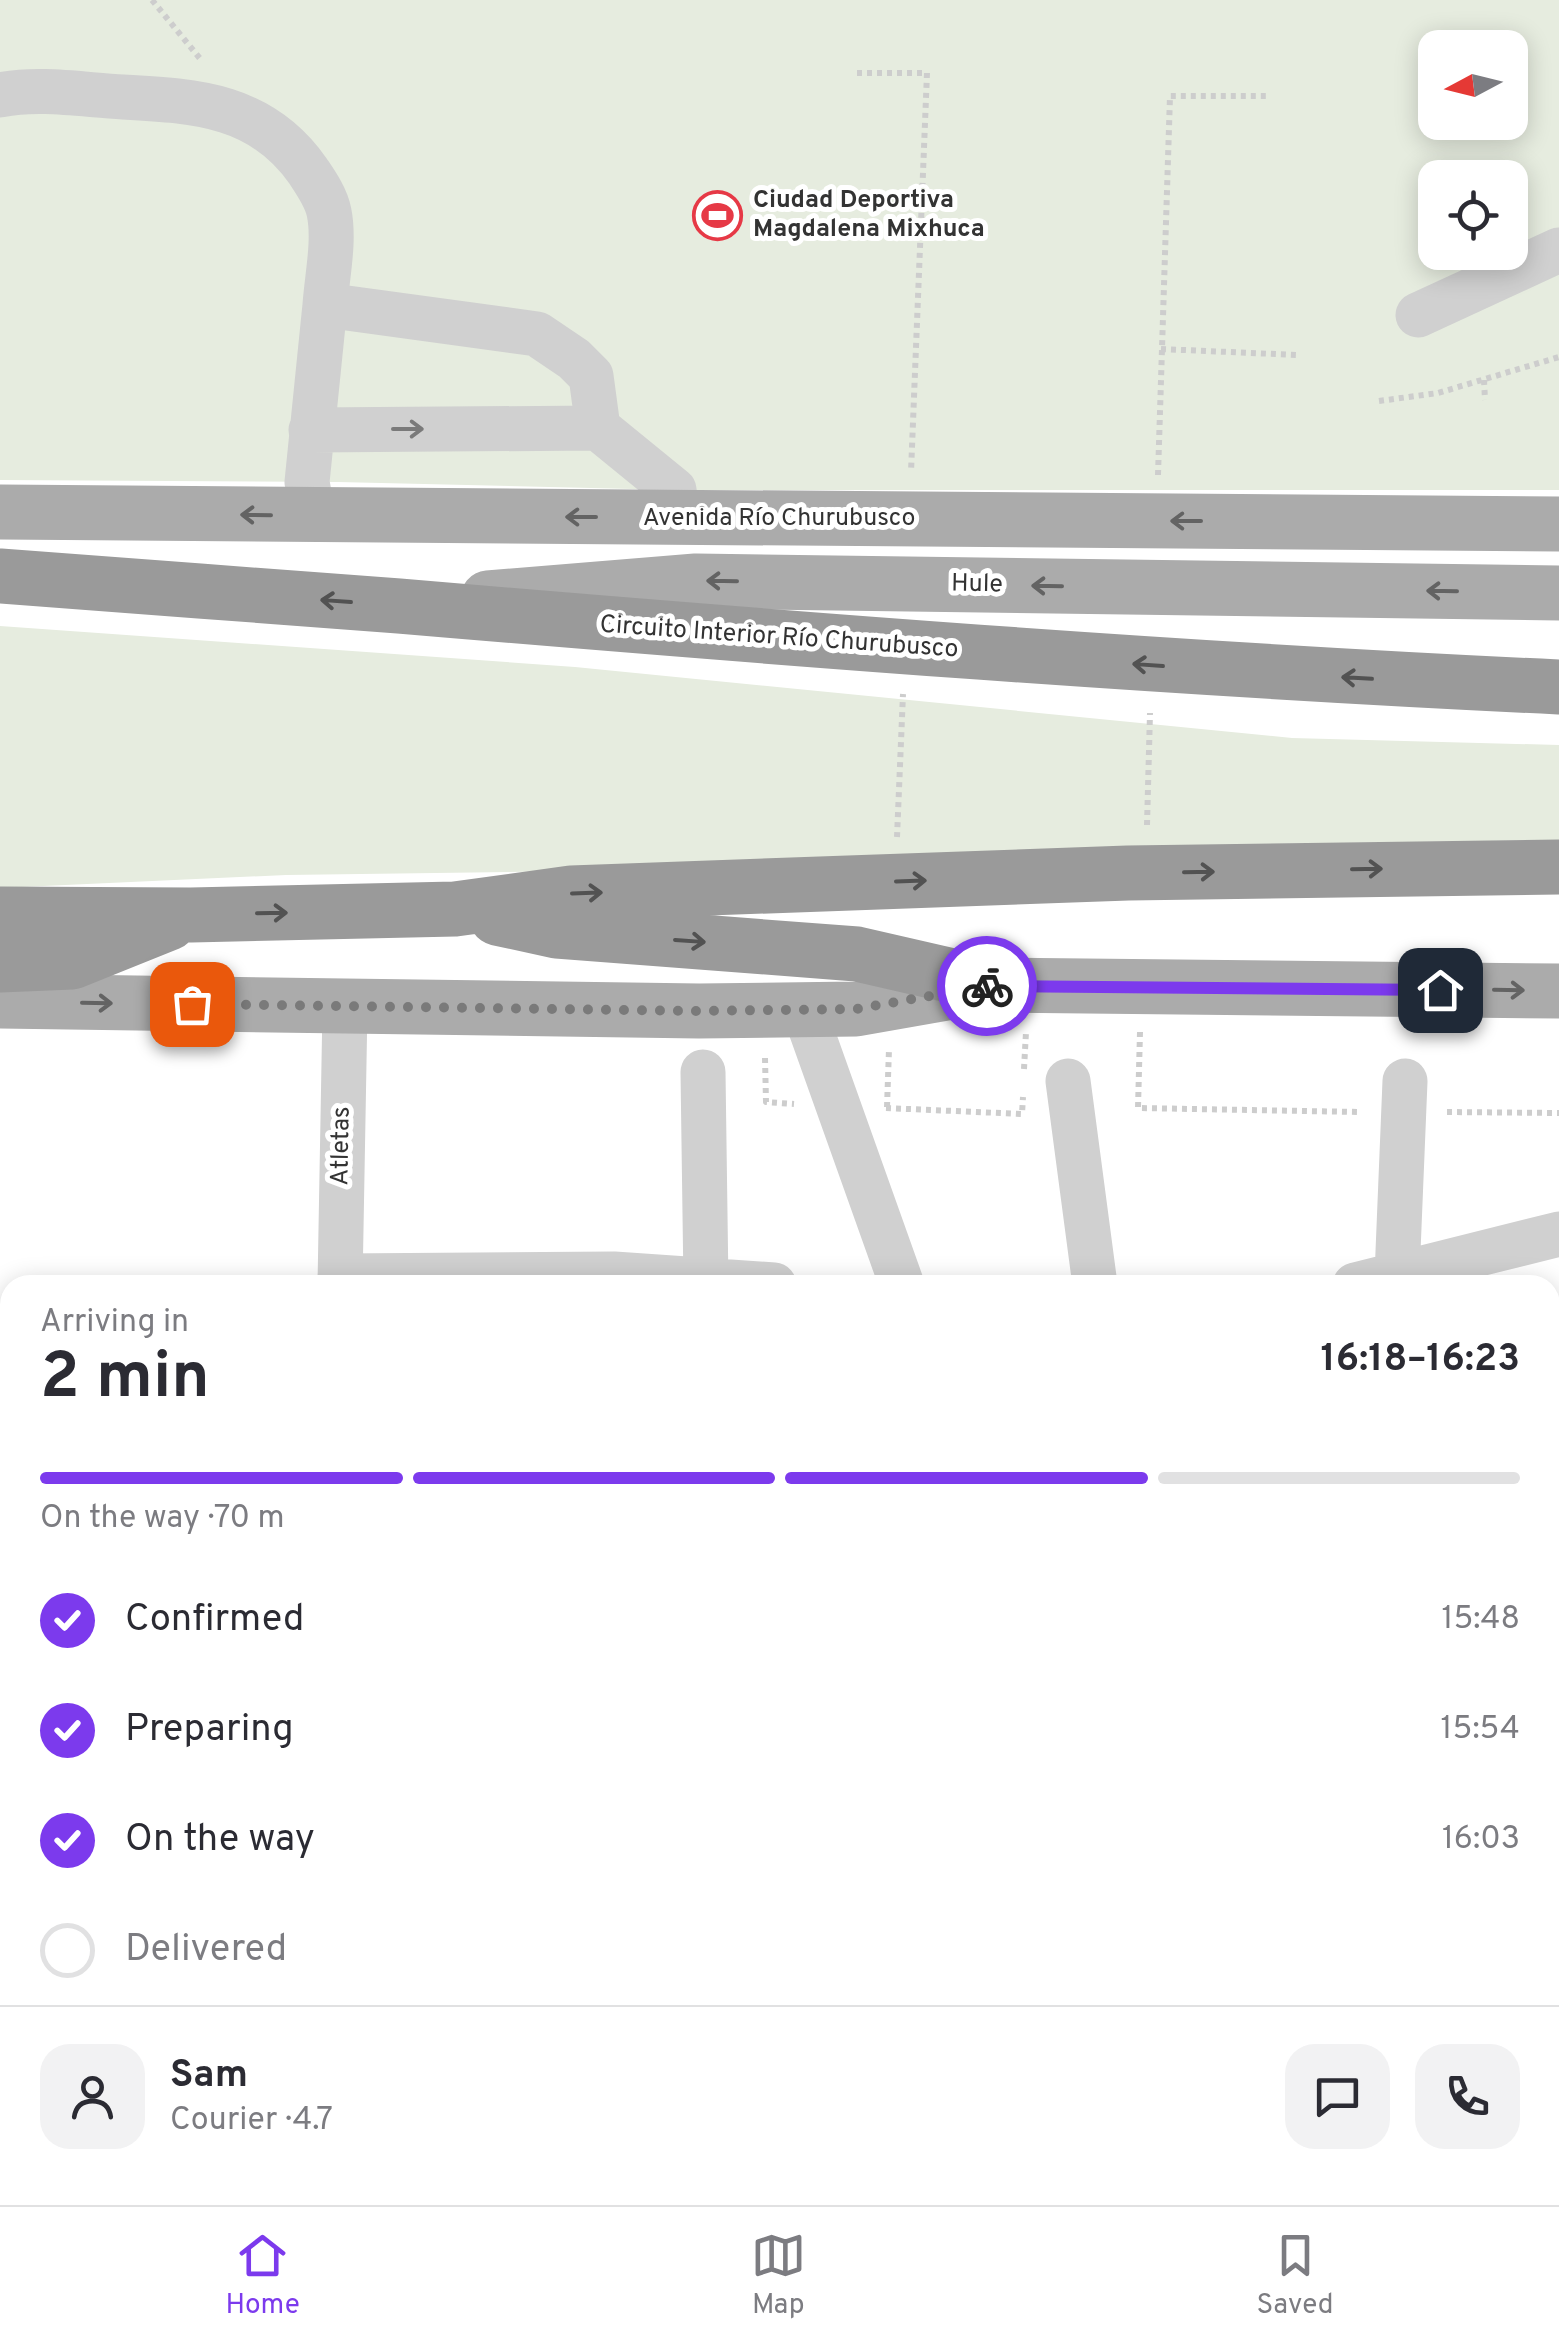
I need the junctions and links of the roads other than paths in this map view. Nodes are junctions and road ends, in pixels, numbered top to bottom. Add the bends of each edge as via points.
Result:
1 (0, 95) edge
2 (1559, 250) edge
3 (325, 305) junction
4 (1418, 315) dead end
5 (598, 428) junction
6 (311, 430) junction
7 (0, 512) edge
8 (314, 516) junction
9 (677, 518) junction
10 (1559, 524) edge
11 (0, 576) edge
12 (1559, 592) edge
13 (396, 606) junction
14 (1559, 687) edge
15 (1559, 867) edge
16 (455, 909) junction
17 (0, 914) edge
18 (191, 915) junction
19 (0, 965) edge
20 (1010, 986) junction
21 (1559, 991) edge
22 (0, 1001) edge
23 (344, 1007) junction
24 (804, 1010) junction
25 (703, 1072) dead end
26 (1068, 1081) dead end
27 (1405, 1081) dead end
28 (1559, 1234) edge
29 (340, 1275) edge
30 (568, 1275) edge
31 (626, 1275) edge
32 (706, 1275) edge
33 (898, 1275) edge
34 (1094, 1275) edge
35 (1377, 1275) edge
36 (1396, 1275) edge

1 - 3 street via 170,99 250,117 282,140 319,186 329,212
2 - 4 street
3 - 5 street via 537,334 590,376
3 - 6 street
6 -> 5 street
5 - 9 street via 674,490
6 - 8 street via 306,482
8 -> 7 main road, Avenida Río Churubusco
9 -> 8 main road, Avenida Río Churubusco
10 -> 9 main road, Avenida Río Churubusco
13 -> 11 highway, Circuito Interior Río Churubusco
12 -> 13 main road, Hule via 696,581
14 -> 13 highway, Circuito Interior Río Churubusco via 1245,672
16 -> 15 highway via 591,892 1128,873
18 -> 16 highway
16 -> 20 highway via 558,930 857,954
17 - 18 highway
18 - 19 highway via 72,962
20 -> 21 main road
20 - 24 main road via 856,1009
22 -> 23 main road
23 - 24 main road
23 - 29 street, Atletas
24 - 33 street
25 - 32 street
26 - 34 street
27 - 35 street
28 - 36 street
30 - 31 street

